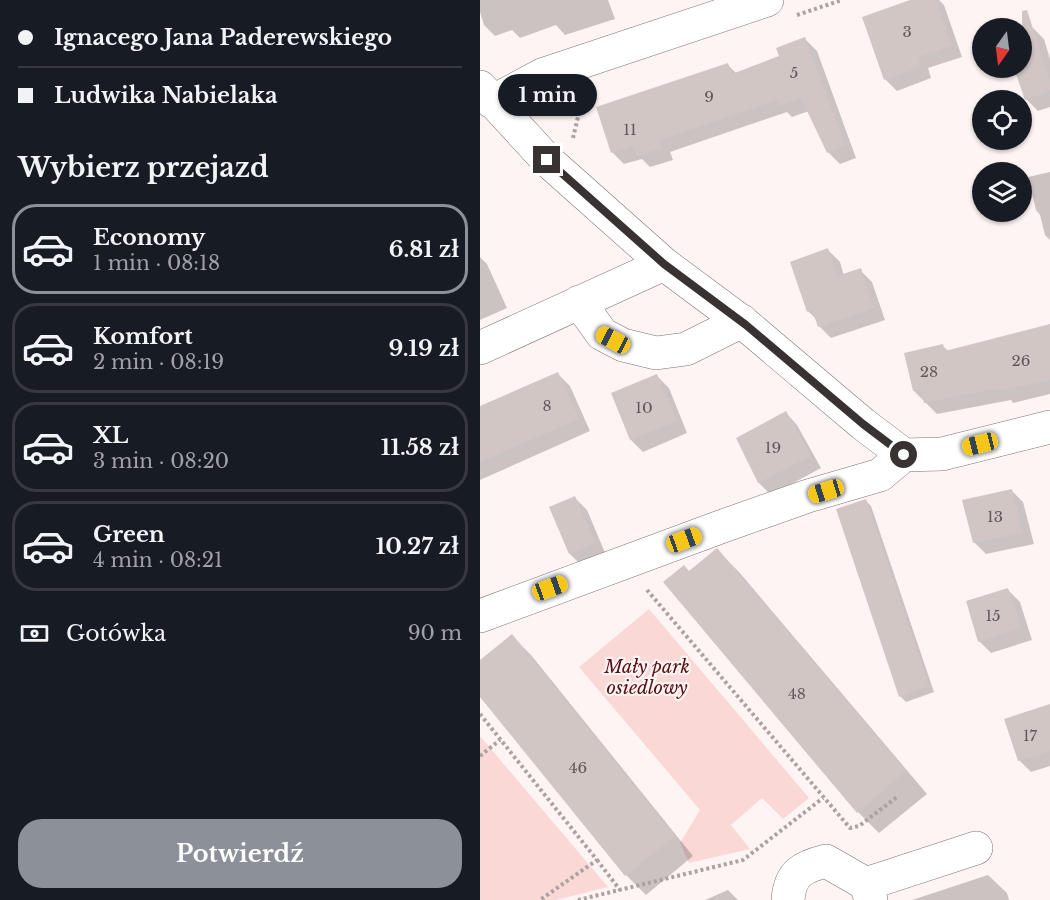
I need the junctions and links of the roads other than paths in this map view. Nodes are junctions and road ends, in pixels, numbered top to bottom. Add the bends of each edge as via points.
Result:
1 (767, 0) edge
2 (483, 91) edge
3 (664, 264) junction
4 (579, 302) junction
5 (744, 323) junction
6 (480, 348) edge
7 (1050, 427) edge
8 (904, 455) junction
9 (480, 616) edge
10 (976, 848) dead end
11 (868, 892) edge
12 (788, 900) edge

1 - 2 street via 543,75
2 - 3 street via 547,160
3 - 4 street
3 - 5 street
4 - 5 street via 602,334 623,345 656,353 686,349
4 - 6 street
5 - 8 street
7 - 8 street via 942,454
8 - 9 street via 880,475 797,500
10 - 11 street
11 - 12 street via 826,861 807,866 795,876

